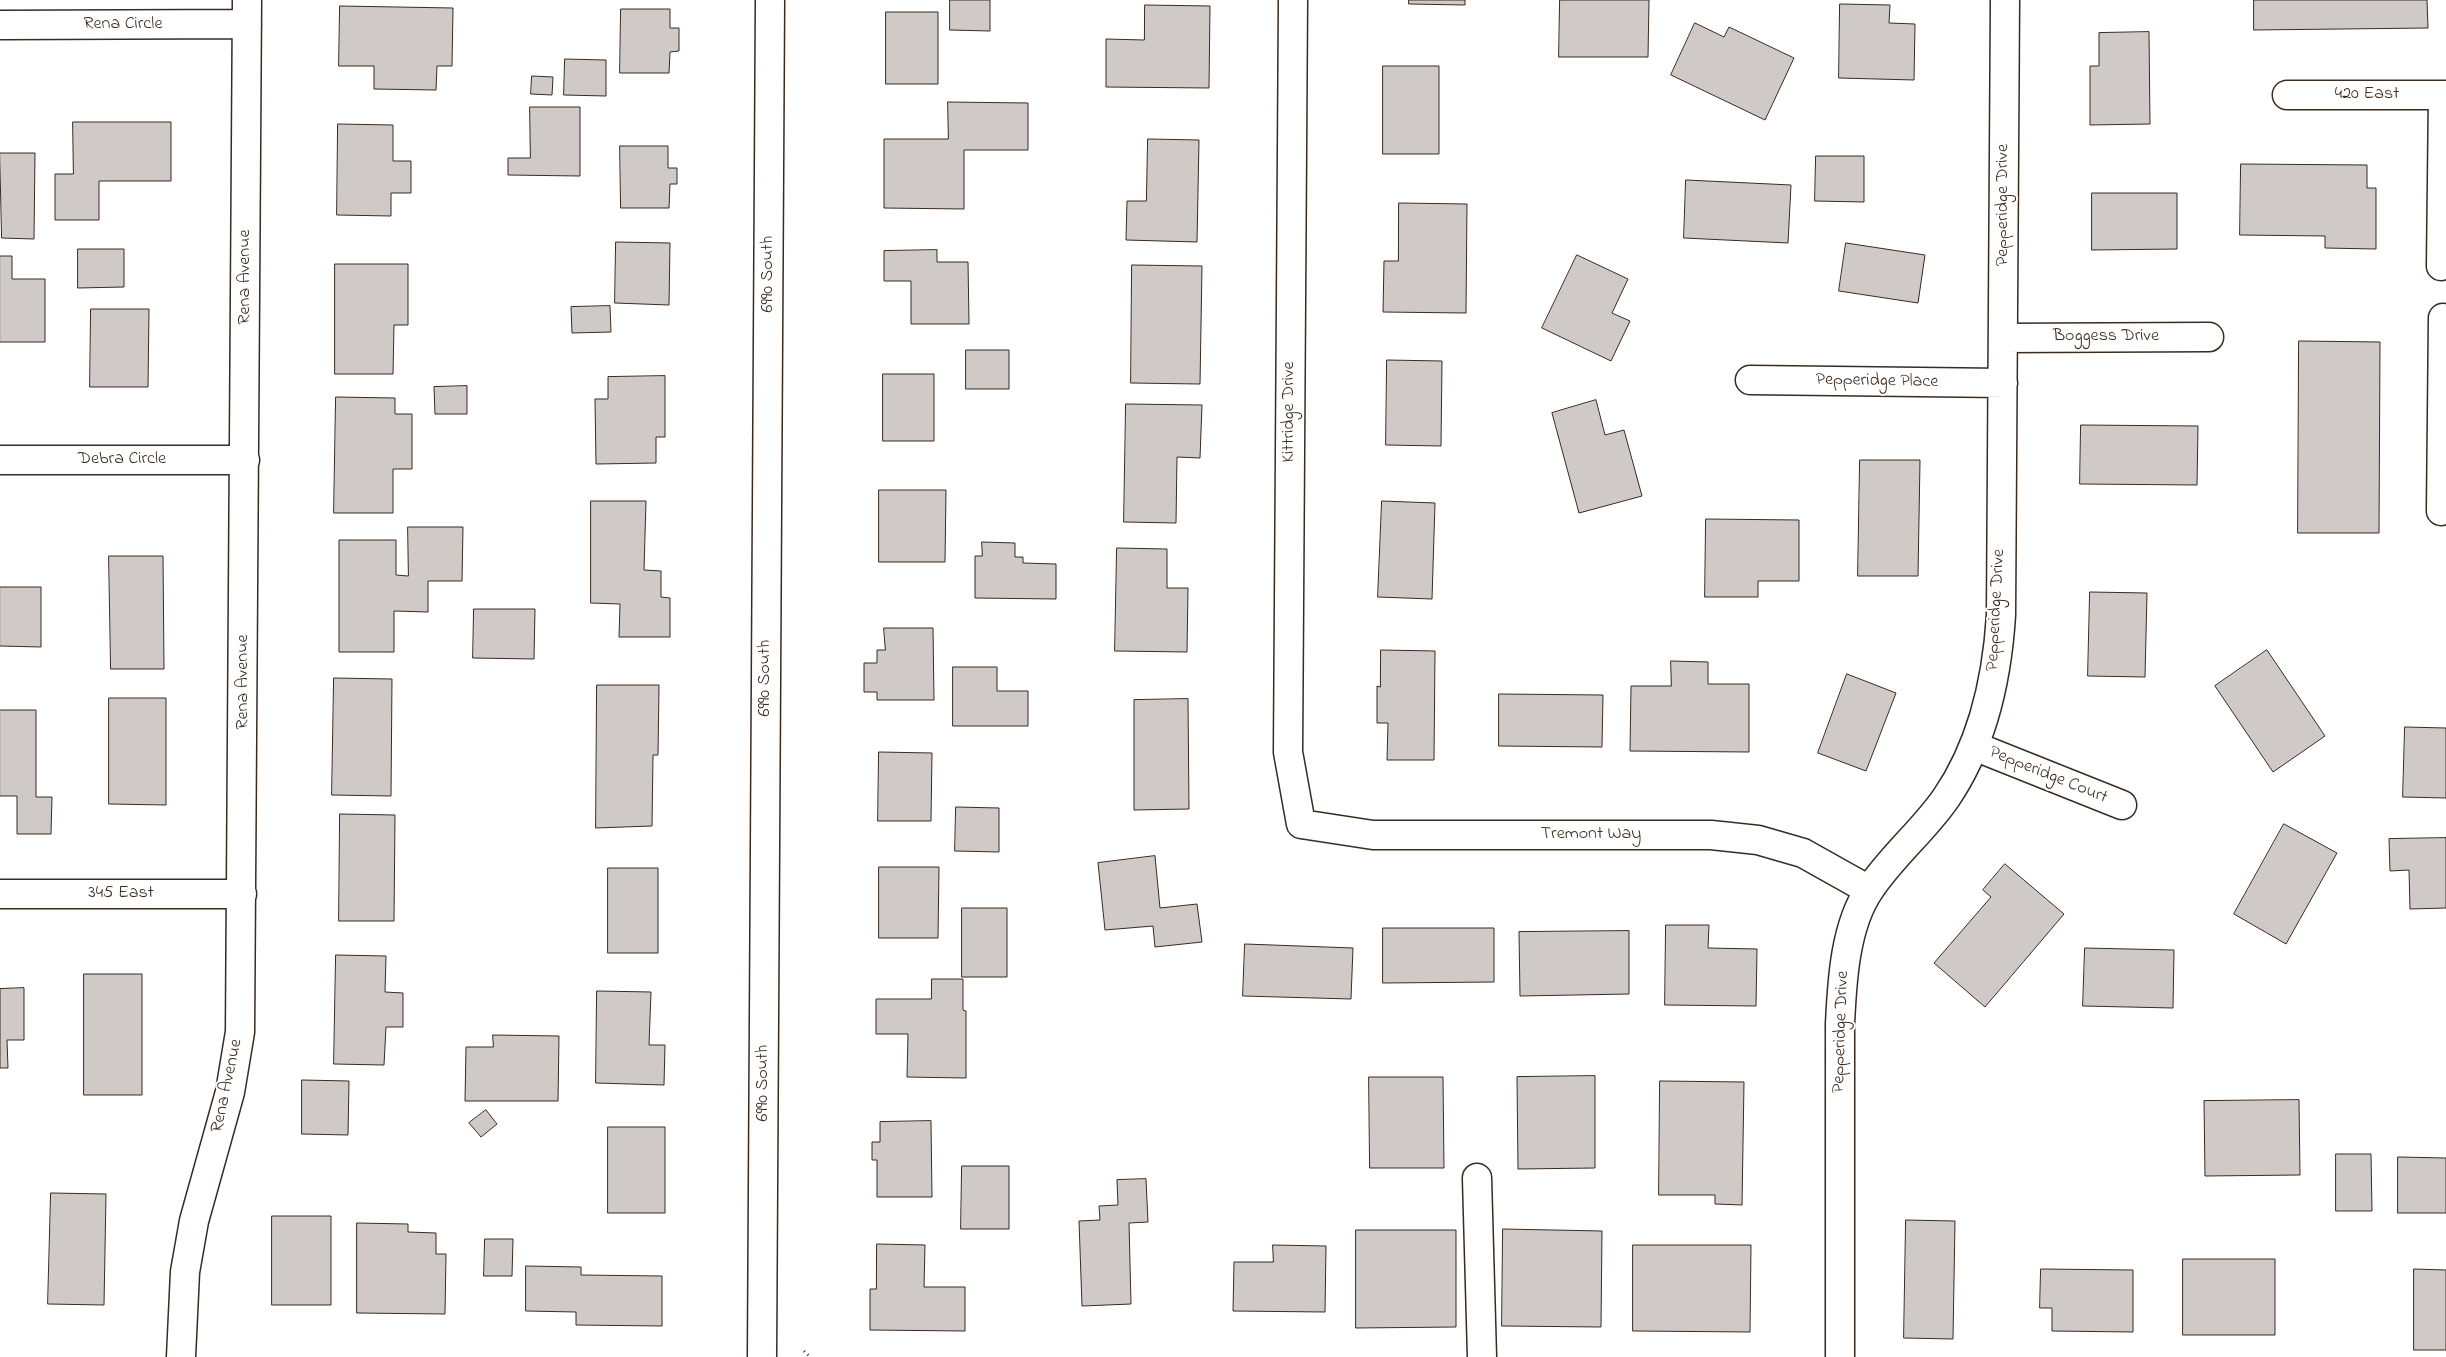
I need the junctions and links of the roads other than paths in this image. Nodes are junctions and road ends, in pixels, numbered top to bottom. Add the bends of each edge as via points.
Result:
1 (770, 0) edge
2 (1293, 0) edge
3 (2005, 0) edge
4 (247, 12) edge
5 (0, 25) edge
6 (2287, 95) dead end
7 (2444, 95) edge
8 (2442, 266) dead end
9 (2443, 318) dead end
10 (2210, 337) dead end
11 (2003, 338) junction
12 (1750, 380) dead end
13 (2003, 383) junction
14 (2444, 410) edge
15 (0, 460) edge
16 (245, 460) junction
17 (2442, 511) dead end
18 (1974, 746) junction
19 (2122, 805) dead end
20 (1301, 824) joint
21 (1869, 890) junction
22 (0, 894) edge
23 (242, 894) junction
24 (1477, 1178) dead end
25 (181, 1357) edge
26 (762, 1357) edge
27 (1482, 1357) edge
28 (1840, 1357) edge

1 - 26 street, 6990 South
2 - 20 street, Kittridge Drive via 1288,752
3 - 11 street, Pepperidge Drive
4 - 5 street, Rena Circle
4 - 16 street, Rena Avenue
6 - 7 street, 420 East
7 - 8 street
9 - 14 street
10 - 11 street, Boggess Drive
11 - 13 street, Pepperidge Drive
12 - 13 street, Pepperidge Place
13 - 18 street, Pepperidge Drive via 1998,654 1990,701
14 - 17 street
15 - 16 street, Debra Circle
16 - 23 street, Rena Avenue
18 - 19 street, Pepperidge Court
18 - 21 street, Pepperidge Drive via 1946,798
20 - 21 street, Tremont Way via 1373,835 1711,835 1758,840 1803,853
21 - 28 street, Pepperidge Drive via 1851,931 1842,976
22 - 23 street, 345 East
23 - 25 street, Rena Avenue via 240,1032 230,1092 194,1221 186,1263
24 - 27 street

